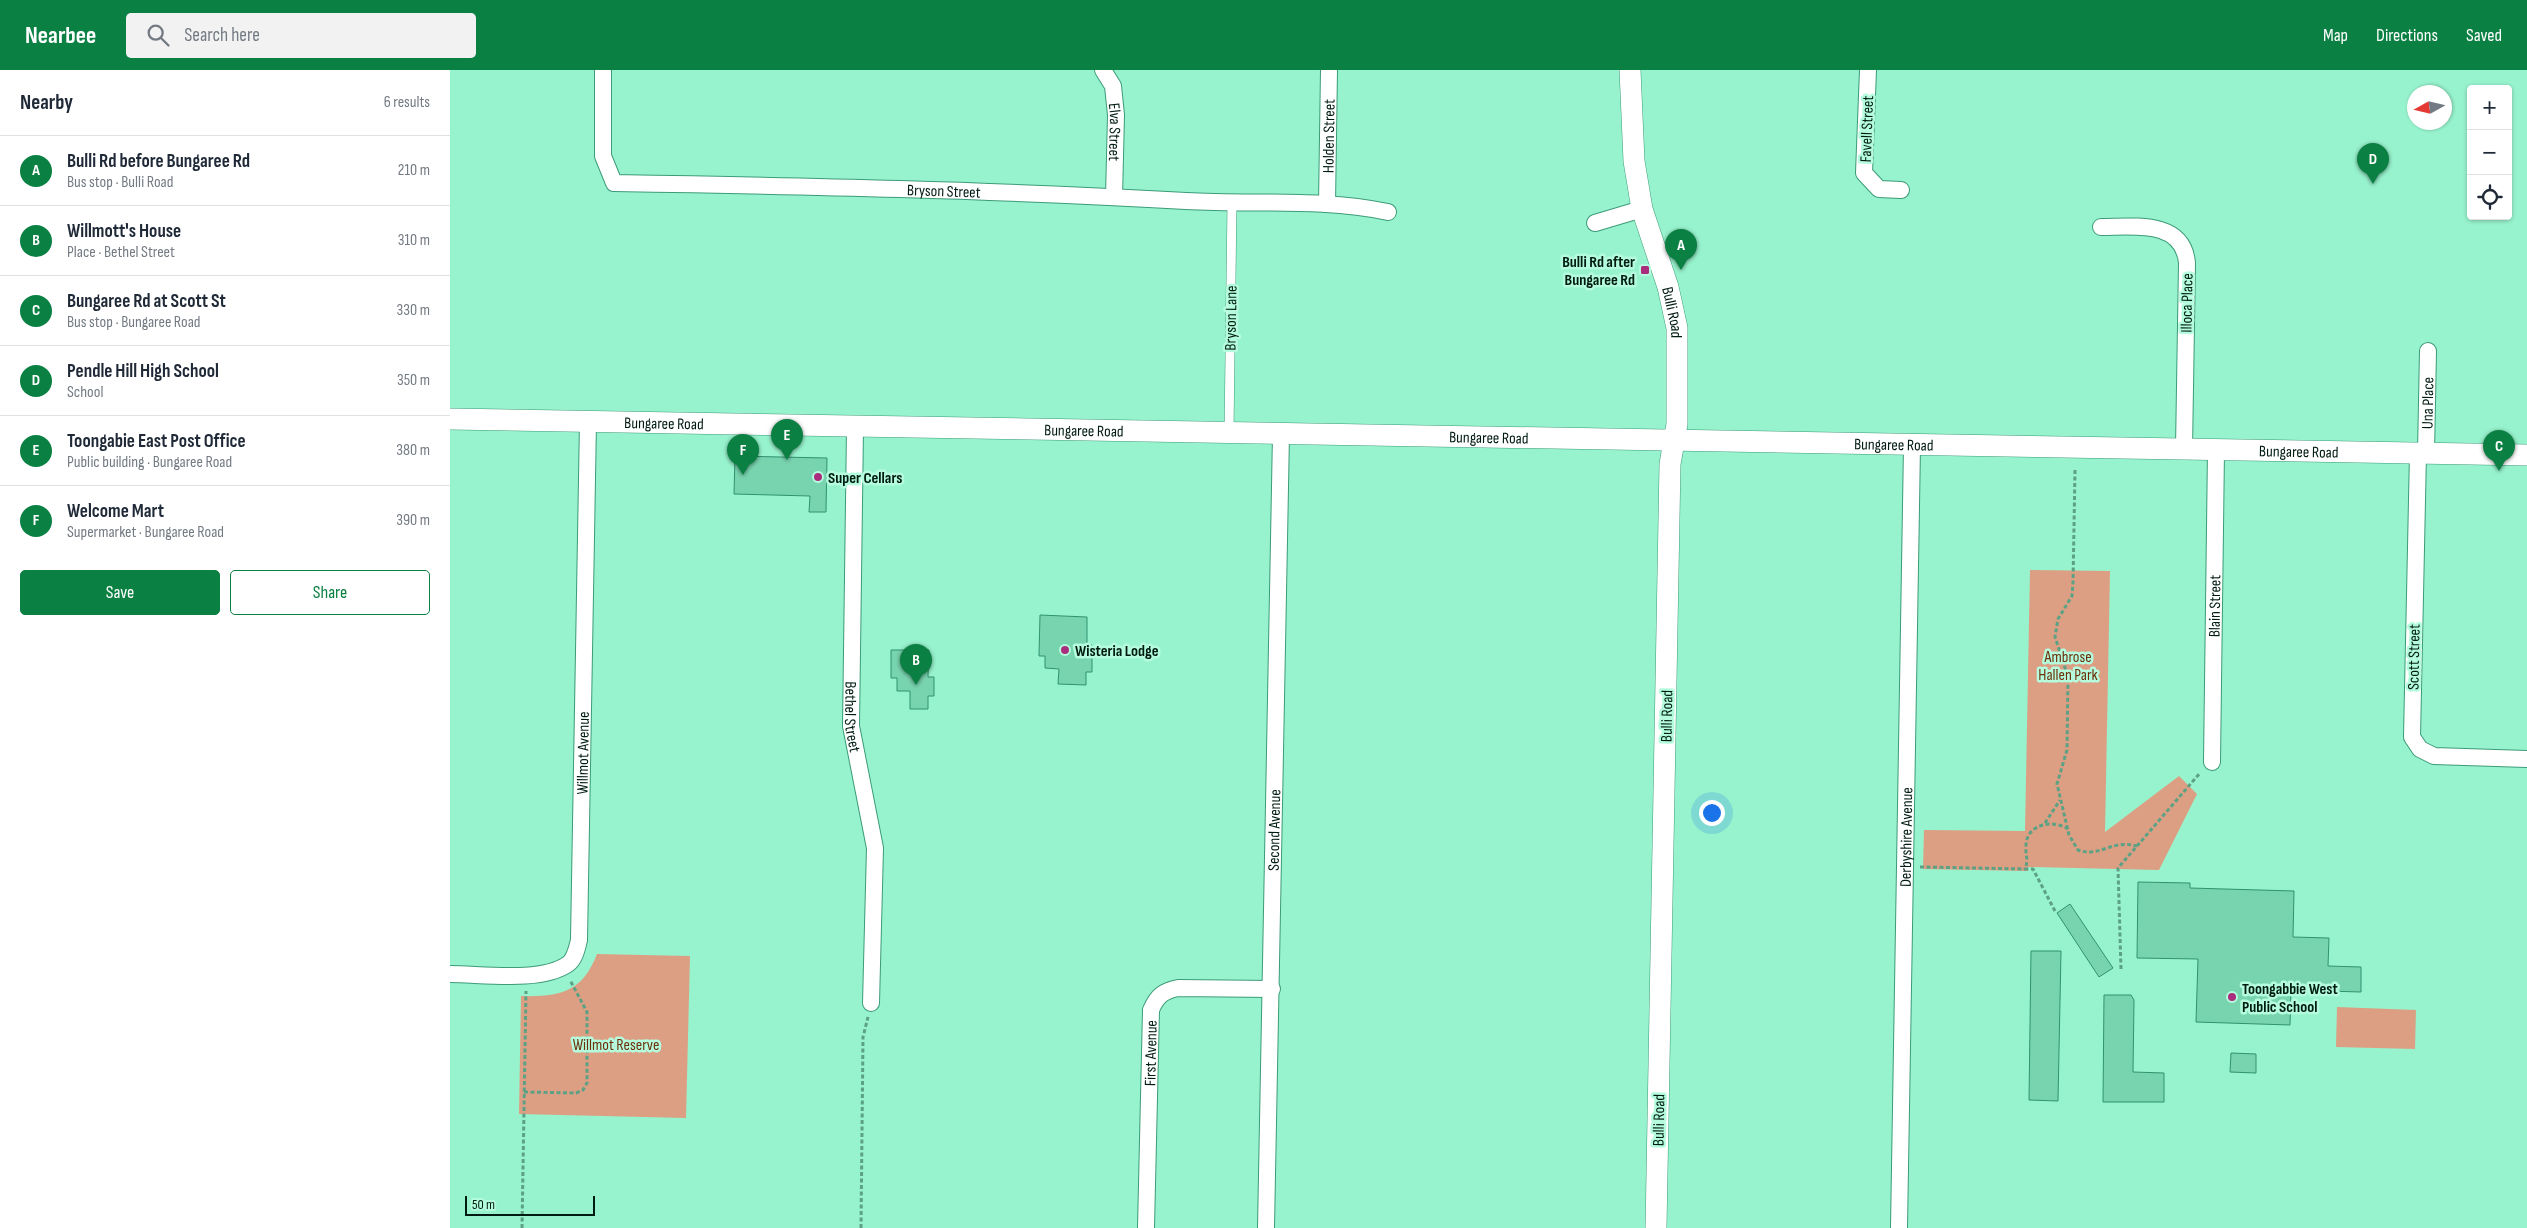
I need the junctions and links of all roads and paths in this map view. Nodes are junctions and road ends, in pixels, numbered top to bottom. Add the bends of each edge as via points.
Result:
1 (603, 70) edge
2 (1103, 70) edge
3 (1329, 70) edge
4 (1630, 70) edge
5 (1868, 70) edge
6 (1901, 190) dead end
7 (1114, 197) junction
8 (1232, 204) junction
9 (1327, 204) junction
10 (1642, 209) junction
11 (1388, 212) dead end
12 (1595, 224) dead end
13 (2101, 227) dead end
14 (2428, 351) dead end
15 (450, 419) edge
16 (588, 420) junction
17 (854, 428) junction
18 (1229, 432) junction
19 (1281, 434) junction
20 (1673, 441) junction
21 (1912, 446) junction
22 (2184, 449) junction
23 (2216, 450) junction
24 (2422, 453) junction
25 (2527, 455) edge
26 (2075, 470) dead end
27 (2527, 759) edge
28 (2212, 762) joint
29 (2060, 800) junction
30 (2044, 824) junction
31 (2068, 829) junction
32 (2137, 846) junction
33 (1918, 867) dead end
34 (2025, 868) junction
35 (2055, 911) dead end
36 (562, 967) junction
37 (2121, 969) dead end
38 (450, 974) edge
39 (527, 975) junction
40 (1272, 989) junction
41 (871, 1003) joint
42 (524, 1092) junction
43 (522, 1228) edge
44 (861, 1228) edge
45 (1146, 1228) edge
46 (1266, 1228) edge
47 (1656, 1228) edge
48 (1899, 1228) edge

1 - 7 street, Bryson Street via 603,156 614,183 920,188
2 - 7 street, Elva Street via 1113,86 1116,115
3 - 9 street, Holden Street
4 - 10 street, Bulli Road via 1634,161
5 - 6 street, Favell Street via 1864,173 1879,189
7 - 8 street, Bryson Street
8 - 9 street, Bryson Street
8 - 18 lane, Bryson Lane
9 - 11 street, Bryson Street
10 - 12 street
10 - 20 street, Bulli Road via 1668,287 1677,328 1677,424
13 - 22 street, Illoca Place via 2162,228 2178,240 2185,251
14 - 24 street, Una Place
15 - 16 street, Bungaree Road
16 - 17 street, Bungaree Road
16 - 36 street, Willmot Avenue via 579,940 569,964
17 - 18 street, Bungaree Road
17 - 41 street, Bethel Street via 851,726 874,848
18 - 19 street, Bungaree Road
19 - 20 street, Bungaree Road
19 - 40 street, Second Avenue
20 - 21 street, Bungaree Road
20 - 47 street, Bulli Road via 1670,464
21 - 22 street, Bungaree Road
21 - 48 street, Derbyshire Avenue
22 - 23 street, Bungaree Road
23 - 24 street, Bungaree Road
23 - 28 street, Blain Street
24 - 25 street, Bungaree Road
24 - 27 street, Scott Street via 2411,730 2414,742 2422,752 2434,756
26 - 29 path via 2074,583 2072,596 2058,619 2055,637 2068,677 2067,750 2057,784
28 - 32 path
29 - 30 path
29 - 31 path
30 - 31 path via 2061,824
30 - 34 path via 2036,827 2027,839
31 - 32 path via 2072,843 2085,853 2113,844
32 - 37 path via 2118,868
33 - 34 path
34 - 35 path via 2033,869
36 - 39 street
36 - 42 path via 587,1012 587,1083 584,1090 576,1093
38 - 39 street
39 - 42 path
40 - 45 street, First Avenue via 1178,988 1155,999 1150,1010
40 - 46 street, Second Avenue
41 - 44 path via 863,1037
42 - 43 path

